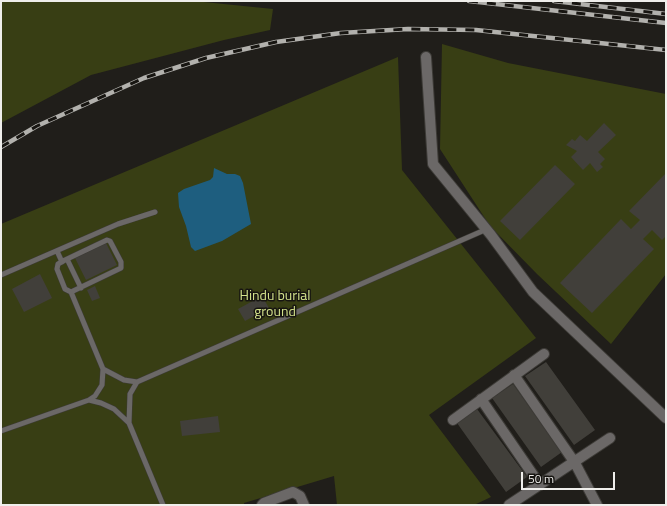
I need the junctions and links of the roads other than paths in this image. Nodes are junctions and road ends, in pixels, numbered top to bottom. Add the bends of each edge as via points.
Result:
1 (426, 57) dead end
2 (155, 212) dead end
3 (487, 229) junction
4 (57, 251) junction
5 (67, 259) junction
6 (62, 262) junction
7 (1, 275) edge
8 (81, 288) junction
9 (71, 292) junction
10 (544, 354) dead end
11 (103, 369) junction
12 (514, 375) junction
13 (137, 382) junction
14 (482, 399) junction
15 (89, 400) junction
16 (666, 418) edge
17 (453, 420) dead end
18 (129, 423) junction
19 (1, 432) edge
20 (610, 438) dead end
21 (575, 463) junction
22 (540, 485) junction
23 (163, 505) edge
24 (262, 505) edge
25 (304, 505) edge
26 (509, 505) edge
27 (597, 505) edge

1 - 3 street via 434,164
2 - 4 lane via 118,224
3 - 13 lane
3 - 16 street via 533,292
4 - 6 lane
4 - 7 lane
5 - 6 lane
5 - 8 lane
5 - 8 lane via 108,240 121,262 122,267 119,270
6 - 9 lane via 58,264 57,273 65,289
8 - 9 lane
9 - 11 lane
10 - 12 street
11 - 13 lane via 124,380
11 - 15 lane via 102,385
12 - 14 street
12 - 21 street
13 - 18 lane via 130,394
14 - 17 street
14 - 22 street
15 - 18 lane via 101,402 114,409
15 - 19 lane
18 - 23 lane
20 - 21 street
21 - 22 street
21 - 27 street
22 - 26 street
24 - 25 street via 293,492 300,496

